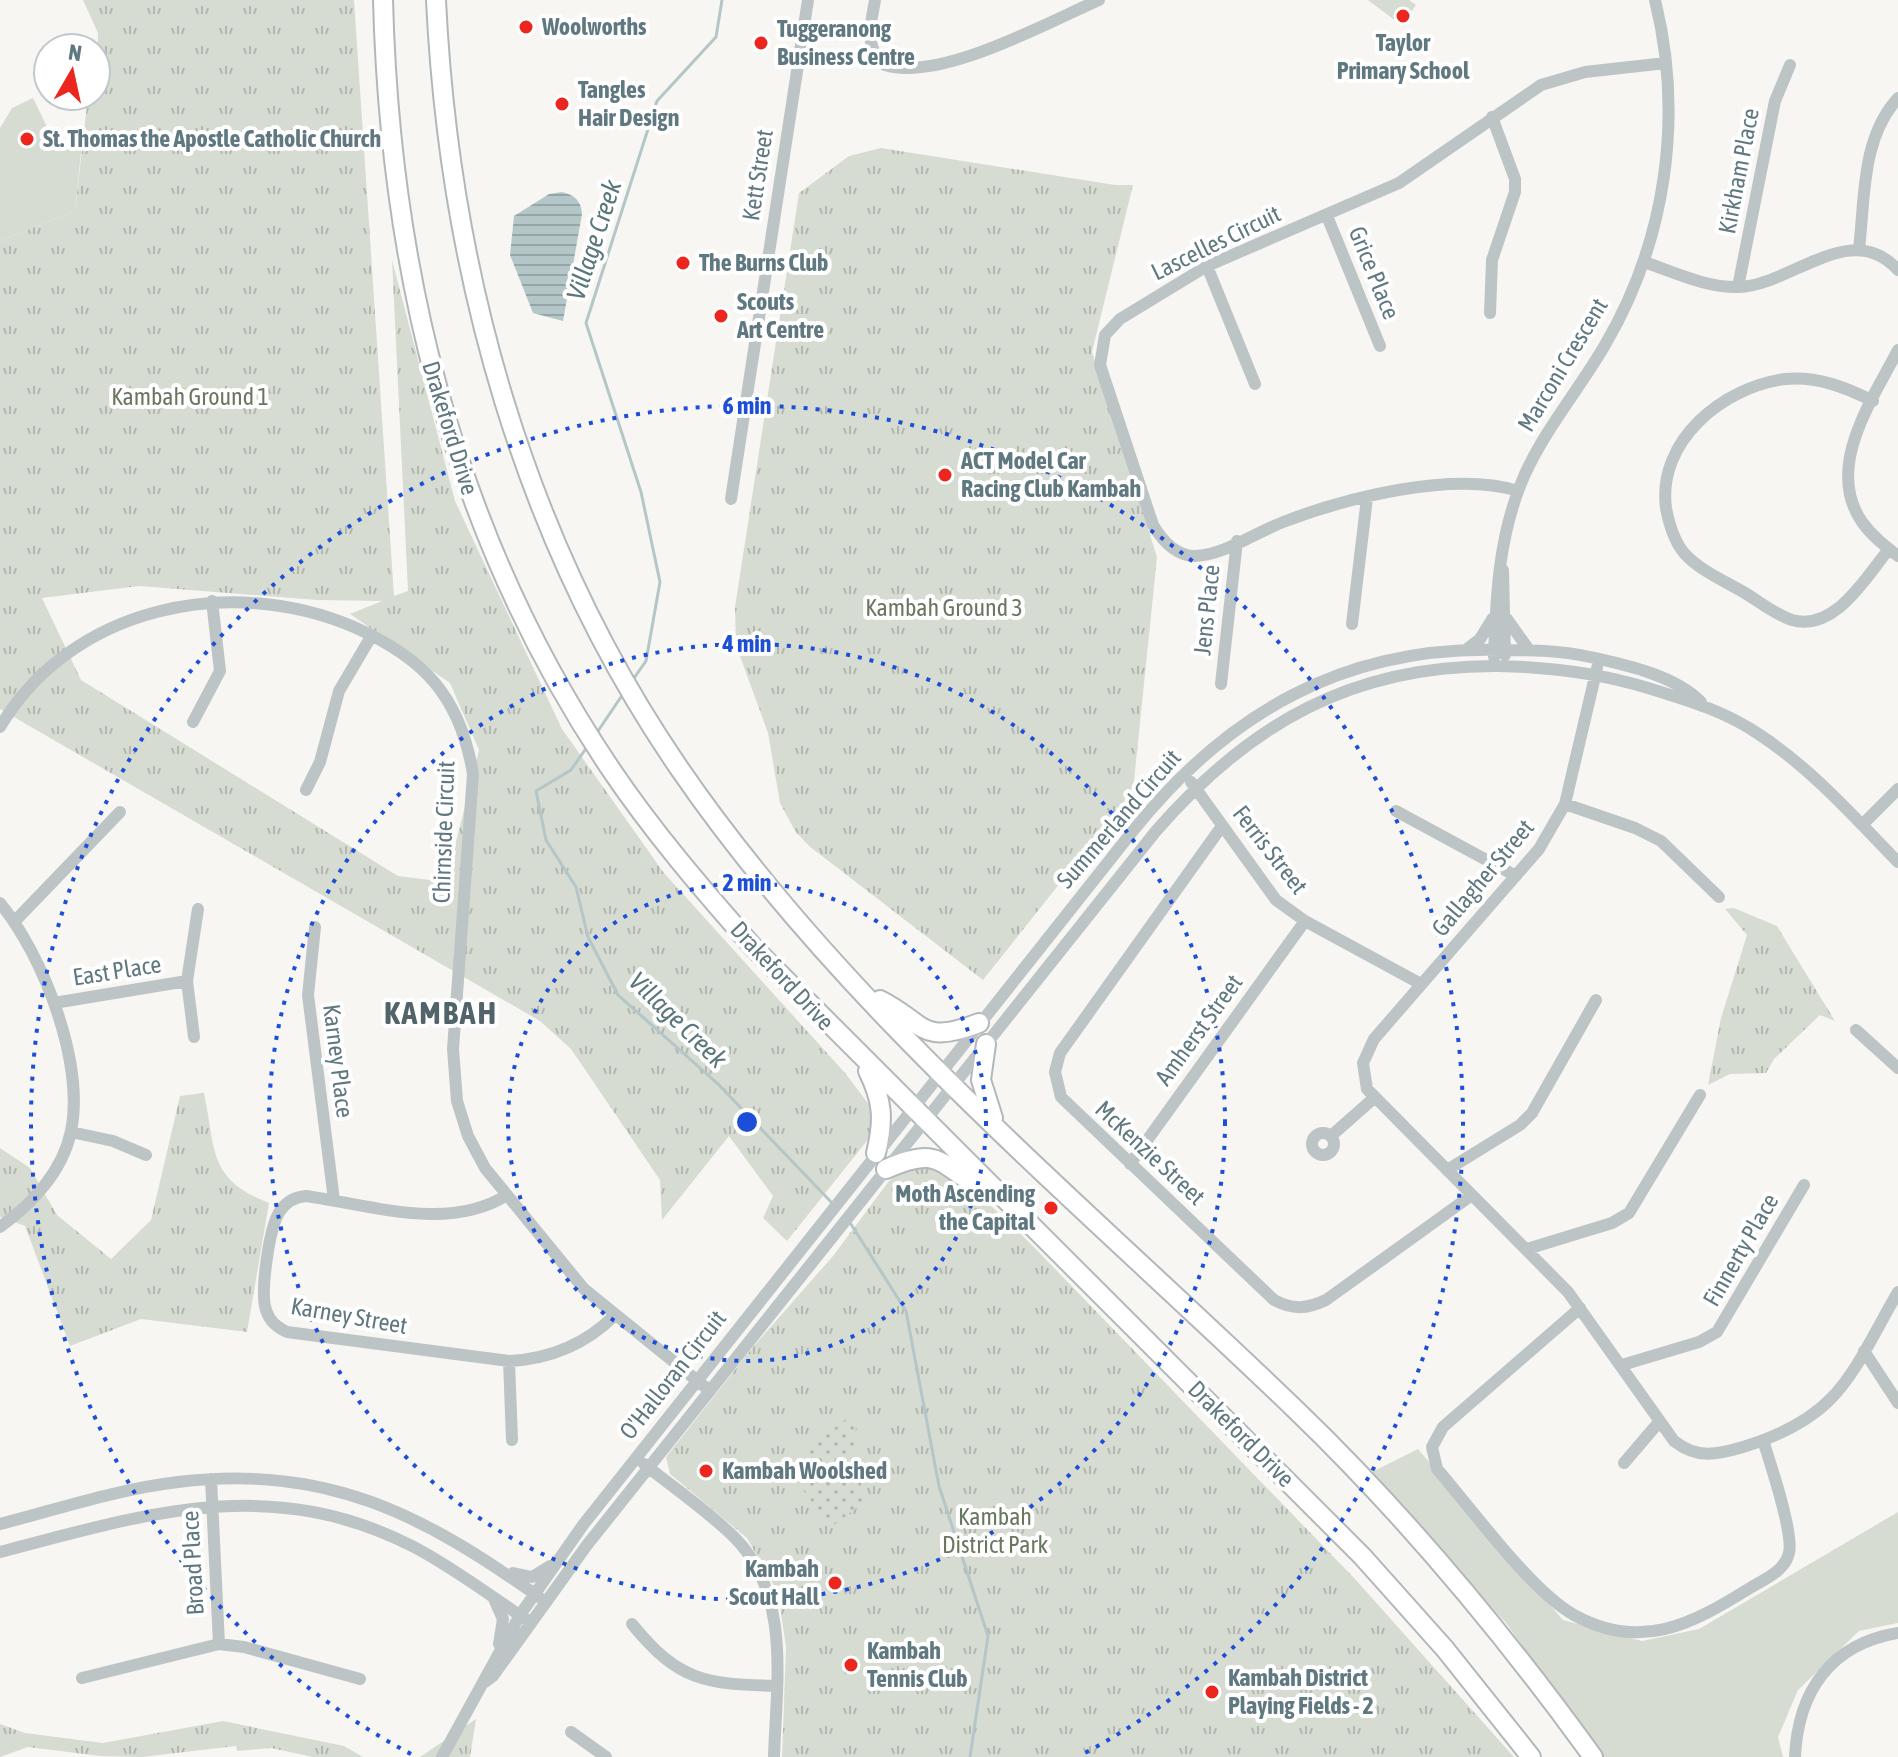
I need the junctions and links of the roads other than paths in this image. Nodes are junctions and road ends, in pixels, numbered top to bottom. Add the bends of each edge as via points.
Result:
1 (383, 0) edge
2 (436, 0) edge
3 (808, 0) edge
4 (875, 0) edge
5 (1099, 0) edge
6 (1655, 0) edge
7 (1666, 63) junction
8 (1790, 65) dead end
9 (1898, 98) edge
10 (1492, 117) junction
11 (1327, 216) junction
12 (1859, 249) junction
13 (1644, 262) junction
14 (1207, 266) junction
15 (1898, 270) edge
16 (1738, 287) junction
17 (1490, 313) dead end
18 (1380, 346) dead end
19 (1898, 350) edge
20 (1255, 384) dead end
21 (1873, 401) junction
22 (1518, 491) junction
23 (1367, 498) junction
24 (731, 499) dead end
25 (1237, 541) junction
26 (1894, 553) edge
27 (212, 601) junction
28 (1500, 616) junction
29 (1352, 624) dead end
30 (372, 635) junction
31 (1467, 649) junction
32 (1500, 650) junction
33 (1529, 650) junction
34 (1599, 659) junction
35 (1499, 666) junction
36 (1596, 674) junction
37 (1221, 684) dead end
38 (1704, 704) junction
39 (193, 722) dead end
40 (0, 727) edge
41 (1185, 772) junction
42 (1195, 787) junction
43 (1898, 789) edge
44 (306, 790) dead end
45 (1565, 804) junction
46 (1396, 811) dead end
47 (120, 812) dead end
48 (1862, 825) junction
49 (1222, 826) junction
50 (1898, 862) edge
51 (1516, 876) junction
52 (1719, 897) dead end
53 (0, 903) edge
54 (198, 909) dead end
55 (1305, 921) junction
56 (14, 922) junction
57 (315, 927) dead end
58 (187, 981) junction
59 (1421, 984) junction
60 (859, 989) junction
61 (1596, 1000) dead end
62 (54, 1003) junction
63 (979, 1023) junction
64 (1856, 1030) dead end
65 (194, 1037) dead end
66 (986, 1044) junction
67 (861, 1057) junction
68 (1898, 1068) edge
69 (947, 1077) junction
70 (1700, 1095) dead end
71 (1374, 1098) junction
72 (919, 1113) junction
73 (998, 1126) junction
74 (71, 1132) junction
75 (1331, 1136) dead end
76 (876, 1153) junction
77 (146, 1155) dead end
78 (1130, 1164) junction
79 (886, 1169) junction
80 (1447, 1170) junction
81 (1804, 1185) dead end
82 (507, 1195) junction
83 (1472, 1195) junction
84 (334, 1200) junction
85 (1004, 1201) junction
86 (0, 1227) edge
87 (1527, 1249) junction
88 (1898, 1292) edge
89 (1580, 1308) junction
90 (615, 1315) junction
91 (1864, 1351) junction
92 (509, 1361) junction
93 (1622, 1365) junction
94 (696, 1380) junction
95 (710, 1391) junction
96 (1898, 1403) edge
97 (1659, 1422) junction
98 (512, 1440) dead end
99 (1763, 1440) junction
100 (635, 1457) junction
101 (1624, 1463) dead end
102 (649, 1468) junction
103 (211, 1479) junction
104 (213, 1505) junction
105 (425, 1523) junction
106 (0, 1524) edge
107 (414, 1547) junction
108 (0, 1552) edge
109 (559, 1559) junction
110 (491, 1563) junction
111 (540, 1597) junction
112 (494, 1598) junction
113 (525, 1618) junction
114 (632, 1624) dead end
115 (1898, 1633) edge
116 (219, 1644) junction
117 (487, 1676) junction
118 (82, 1678) dead end
119 (360, 1679) dead end
120 (776, 1686) junction
121 (571, 1732) dead end
122 (442, 1757) edge
123 (606, 1757) edge
124 (774, 1757) edge
125 (1531, 1757) edge
126 (1593, 1757) edge
127 (1795, 1757) edge

1 - 67 highway, Drakeford Drive via 395,180 424,343 470,496 531,636 610,769 716,905
2 - 60 highway, Drakeford Drive via 454,174 483,325 506,408 554,541 639,706 727,834
3 - 24 street, Kett Street
4 - 5 street via 872,50 885,65 916,68 960,59
6 - 7 street, Marconi Crescent
7 - 10 street, Lascelles Circuit via 1563,76
7 - 13 street, Marconi Crescent via 1666,159
8 - 16 street, Kirkham Place via 1775,101
9 - 12 street via 1880,123 1870,152
10 - 11 street, Lascelles Circuit via 1399,183
10 - 17 street via 1515,192 1492,260
11 - 14 street, Lascelles Circuit
11 - 18 street, Grice Place
12 - 15 street via 1882,256
12 - 16 street via 1835,252 1776,279
13 - 16 street via 1698,281
13 - 22 street, Marconi Crescent via 1605,345
14 - 20 street
14 - 25 street, Lascelles Circuit via 1112,325 1101,347 1100,365 1161,538 1176,551 1195,556
19 - 21 street
21 - 26 street via 1854,440 1848,478 1862,522
21 - 26 street via 1828,382 1794,379 1737,394 1679,444 1668,471 1665,500 1674,536 1695,563 1802,622 1835,611
22 - 23 street, Lascelles Circuit via 1463,484
22 - 28 street, Marconi Crescent via 1495,585
23 - 25 street, Lascelles Circuit
23 - 29 street
25 - 37 street, Jens Place
27 - 30 street, Chirnside Circuit via 275,604
27 - 39 street via 220,671
27 - 40 street, Chirnside Circuit via 136,617 77,647 31,687
28 - 31 street
28 - 32 street, Marconi Crescent
28 - 33 street
30 - 44 street via 339,691 320,762
30 - 82 street, Chirnside Circuit via 410,656 435,680 469,747 472,800 453,1075 468,1136
31 - 32 street, Summerland Circuit
31 - 41 street, Summerland Circuit via 1392,657 1318,681 1246,722
32 - 33 street, Summerland Circuit
32 - 35 street, Marconi Crescent
33 - 34 street, Summerland Circuit
34 - 36 street, Gallagher Street
34 - 38 street, Summerland Circuit via 1682,687
35 - 36 street, Summerland Circuit
35 - 42 street, Summerland Circuit via 1415,670 1337,693 1263,732
36 - 38 street, Summerland Circuit
36 - 45 street, Gallagher Street
38 - 48 street, Summerland Circuit via 1798,762
41 - 42 street, Ferris Street
41 - 63 street, Summerland Circuit
42 - 49 street, Ferris Street
42 - 66 street, Summerland Circuit
43 - 48 street
45 - 51 street, Gallagher Street via 1552,833
45 - 52 street via 1661,841
46 - 51 street
47 - 56 street
48 - 50 street, Summerland Circuit
49 - 55 street, Ferris Street via 1268,891
49 - 78 street, McKenzie Street via 1056,1065 1061,1097
51 - 59 street, Gallagher Street
53 - 56 street
54 - 58 street, East Place
55 - 59 street, Ferris Street
55 - 78 street, Amherst Street
56 - 62 street
57 - 84 street, Karney Place via 308,995
58 - 62 street, East Place
58 - 65 street, East Place
59 - 71 street, Gallagher Street via 1367,1050 1363,1076
60 - 63 highway via 925,1031 946,1034
60 - 69 highway, Drakeford Drive
61 - 80 street via 1532,1113
62 - 74 street via 72,1086
63 - 69 street, Summerland Circuit
64 - 68 street
66 - 69 street, Summerland Circuit
66 - 73 highway via 981,1080
67 - 72 highway, Drakeford Drive
67 - 76 highway via 883,1109
69 - 72 street, Summerland Circuit
69 - 73 highway, Drakeford Drive
70 - 87 street via 1629,1213
71 - 75 street
71 - 80 street
72 - 76 street, O'Halloran Circuit
72 - 79 street, O'Halloran Circuit
72 - 85 highway, Drakeford Drive
73 - 126 highway, Drakeford Drive via 1350,1464 1484,1615
74 - 77 street
74 - 86 street via 50,1177
76 - 94 street, O'Halloran Circuit
78 - 83 street, McKenzie Street via 1274,1300 1299,1308 1326,1300
79 - 85 highway via 916,1158 938,1160
79 - 95 street, O'Halloran Circuit
80 - 83 street
81 - 93 street, Finnerty Place via 1717,1332
82 - 84 street, Karney Street via 455,1215
82 - 90 street, Chirnside Circuit via 579,1283
83 - 87 street
84 - 92 street, Karney Street via 301,1196 278,1214 264,1294 273,1324 287,1332
85 - 125 highway, Drakeford Drive via 1362,1556
87 - 89 street
88 - 91 street
89 - 93 street
89 - 99 street via 1443,1427 1432,1447 1437,1469 1538,1586 1566,1610 1621,1631 1669,1630 1703,1617 1779,1570 1789,1555 1789,1537
90 - 92 street, Karney Street via 565,1350
90 - 94 street, Chirnside Circuit
91 - 96 street
91 - 99 street via 1819,1412 1791,1431
92 - 98 street
93 - 97 street
94 - 95 street, Chirnside Circuit
94 - 100 street, O'Halloran Circuit
95 - 102 street, O'Halloran Circuit
97 - 99 street via 1685,1450 1706,1456
97 - 101 street
100 - 102 street
100 - 109 street, O'Halloran Circuit
102 - 111 street, O'Halloran Circuit
102 - 120 street via 735,1538 756,1566 773,1614
103 - 104 street, Broad Place
103 - 105 street via 320,1488
103 - 106 street via 140,1488
104 - 107 street via 252,1504 316,1513
104 - 108 street via 149,1513
104 - 116 street, Broad Place
105 - 107 street
105 - 110 street
107 - 112 street
109 - 110 street via 524,1578
109 - 111 street, O'Halloran Circuit
110 - 111 street
111 - 113 street, O'Halloran Circuit
112 - 113 street
112 - 117 street via 503,1627
113 - 117 street, O'Halloran Circuit via 493,1676
114 - 120 street via 651,1647 689,1675 720,1684
115 - 127 street via 1866,1640 1832,1663 1803,1709
116 - 118 street, Broad Place
116 - 119 street, Broad Place
117 - 122 street, O'Halloran Circuit
120 - 124 street
121 - 123 street

